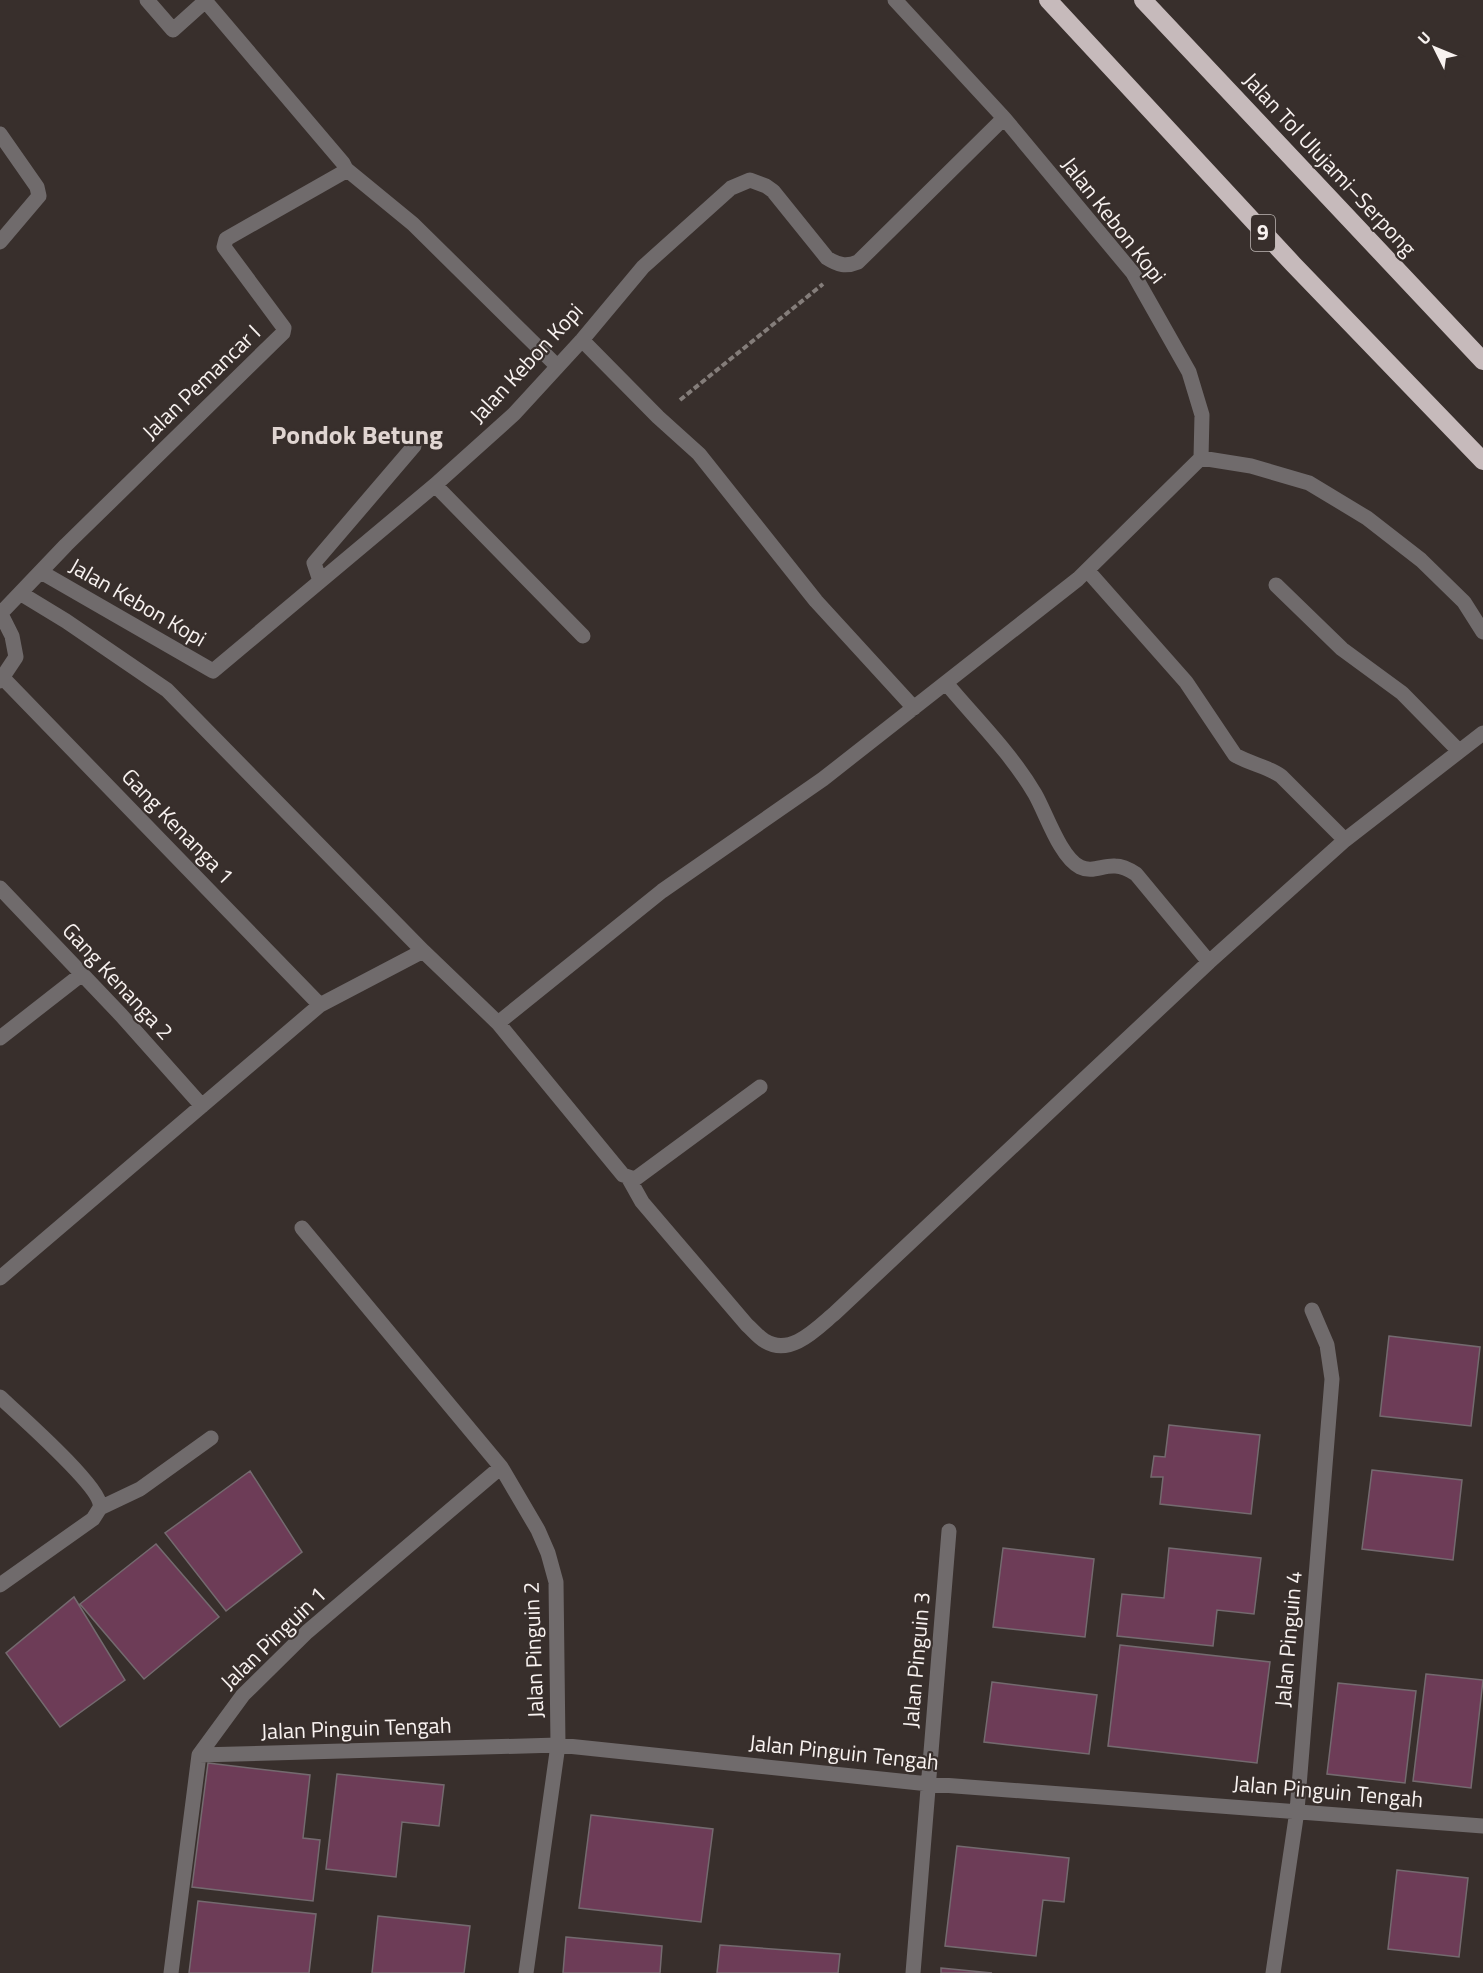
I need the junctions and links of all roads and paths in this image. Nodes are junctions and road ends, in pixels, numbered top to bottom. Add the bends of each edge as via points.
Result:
1 (147, 0) edge
2 (895, 0) edge
3 (1048, 0) edge
4 (1143, 0) edge
5 (210, 2) edge
6 (1004, 118) junction
7 (0, 134) edge
8 (345, 170) junction
9 (0, 242) edge
10 (845, 266) junction
11 (582, 339) junction
12 (1483, 361) edge
13 (558, 366) junction
14 (658, 417) junction
15 (414, 446) dead end
16 (1201, 458) junction
17 (1483, 461) edge
18 (435, 485) junction
19 (1087, 570) junction
20 (41, 572) junction
21 (320, 581) junction
22 (1276, 585) dead end
23 (20, 593) junction
24 (0, 614) edge
25 (1483, 632) edge
26 (584, 636) dead end
27 (2, 680) edge
28 (946, 683) junction
29 (914, 708) junction
30 (1483, 733) edge
31 (1459, 751) junction
32 (1345, 840) junction
33 (0, 888) edge
34 (423, 951) junction
35 (1209, 962) junction
36 (82, 974) junction
37 (321, 1005) junction
38 (498, 1023) junction
39 (0, 1038) edge
40 (760, 1087) dead end
41 (202, 1106) junction
42 (628, 1178) junction
43 (302, 1228) dead end
44 (0, 1278) edge
45 (1312, 1310) dead end
46 (0, 1397) edge
47 (211, 1438) dead end
48 (501, 1467) junction
49 (100, 1508) junction
50 (949, 1531) dead end
51 (0, 1585) edge
52 (558, 1745) junction
53 (200, 1755) junction
54 (929, 1784) junction
55 (1298, 1811) junction
56 (1483, 1826) edge
57 (171, 1973) edge
58 (526, 1973) edge
59 (913, 1973) edge
60 (1273, 1973) edge

1 - 5 street via 172,30 202,4
2 - 6 street, Jalan Kebon Kopi
3 - 17 highway, 9
4 - 12 highway, Jalan Tol Ulujami–Serpong
5 - 8 street
6 - 10 street via 858,262
6 - 16 street, Jalan Kebon Kopi via 1133,273 1189,372 1202,415
7 - 9 street via 37,187 39,196
8 - 13 street via 413,224
8 - 20 street, Jalan Pemancar I via 226,239 224,247 284,328 283,333
10 - 11 street, Jalan Kebon Kopi via 827,258 766,186 750,180 731,188 643,267
10 - 14 path
11 - 13 street, Jalan Kebon Kopi
11 - 14 street
13 - 18 street, Jalan Kebon Kopi via 514,414
14 - 29 street via 699,454 816,601
15 - 21 street via 314,563
16 - 19 street
16 - 25 street via 1251,466 1309,483 1366,518 1421,560 1457,595
18 - 21 street, Jalan Kebon Kopi
18 - 26 street
19 - 28 street
19 - 32 street via 1186,682 1234,755 1281,776
20 - 21 street, Jalan Kebon Kopi via 213,671
20 - 23 street, Jalan Pemancar I
22 - 31 street via 1342,650 1402,693
23 - 24 street, Jalan Pemancar I
23 - 34 street via 167,690
24 - 27 street via 12,636 16,657
27 - 37 street, Gang Kenanga 1
28 - 29 street
28 - 35 street via 1019,770 1061,848 1078,866 1089,870 1115,865 1136,874
29 - 38 street via 823,779 662,891
30 - 31 street
31 - 32 street
32 - 35 street
33 - 36 street, Gang Kenanga 2
34 - 37 street
34 - 38 street
35 - 42 street via 802,1340 785,1346 763,1341 642,1202
36 - 39 street
36 - 41 street, Gang Kenanga 2
37 - 41 street
38 - 42 street
40 - 42 street via 635,1179
41 - 44 street
43 - 48 street, Jalan Pinguin 2
45 - 55 street, Jalan Pinguin 4 via 1327,1345 1332,1379
46 - 49 street via 71,1464 98,1496
47 - 49 street via 140,1489
48 - 52 street, Jalan Pinguin 2 via 538,1530 556,1582
48 - 53 street, Jalan Pinguin 1 via 307,1632 243,1695
49 - 51 street via 93,1518
50 - 54 street, Jalan Pinguin 3
52 - 53 street, Jalan Pinguin Tengah
52 - 54 street, Jalan Pinguin Tengah
52 - 58 street, Jalan Pinguin 2
53 - 57 street, Jalan Pinguin 1
54 - 55 street, Jalan Pinguin Tengah
54 - 59 street, Jalan Pinguin 3
55 - 56 street, Jalan Pinguin Tengah
55 - 60 street, Jalan Pinguin 4

